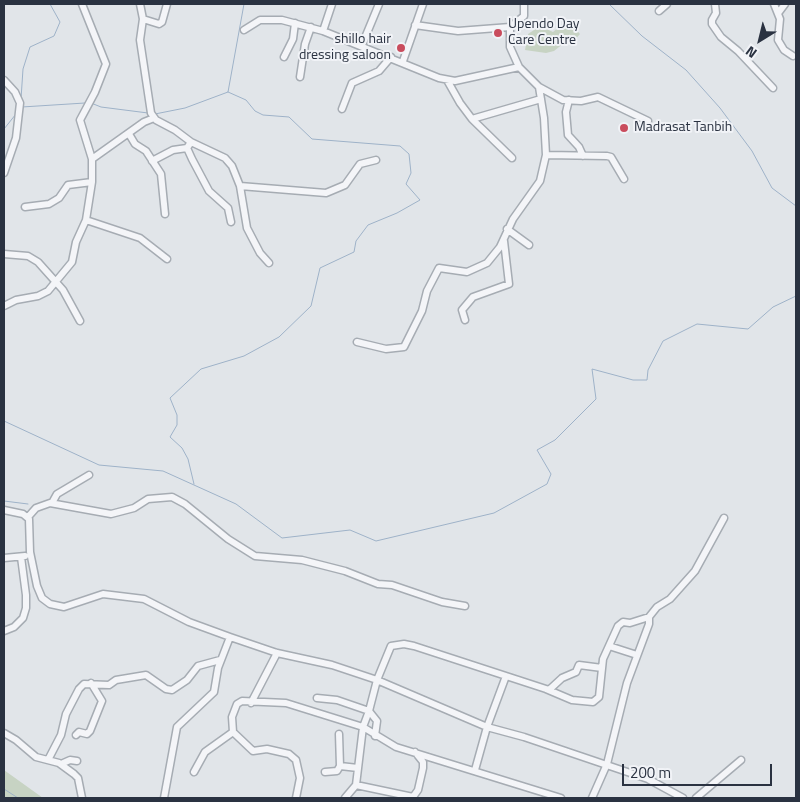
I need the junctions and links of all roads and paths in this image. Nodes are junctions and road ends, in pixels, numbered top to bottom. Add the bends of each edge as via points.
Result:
1 (82, 4) edge
2 (140, 4) edge
3 (167, 4) edge
4 (332, 4) edge
5 (379, 4) edge
6 (424, 4) edge
7 (524, 4) edge
8 (667, 4) edge
9 (715, 4) edge
10 (774, 4) edge
11 (785, 4) edge
12 (659, 11) dead end
13 (779, 12) junction
14 (143, 19) junction
15 (294, 23) junction
16 (415, 25) junction
17 (312, 27) junction
18 (510, 27) junction
19 (244, 30) dead end
20 (323, 31) junction
21 (362, 45) junction
22 (793, 56) dead end
23 (284, 57) dead end
24 (392, 57) junction
25 (403, 62) junction
26 (519, 67) junction
27 (300, 77) dead end
28 (4, 80) edge
29 (447, 80) junction
30 (539, 87) junction
31 (773, 88) dead end
32 (541, 100) junction
33 (569, 100) junction
34 (342, 108) dead end
35 (154, 118) junction
36 (472, 119) junction
37 (648, 120) dead end
38 (129, 134) junction
39 (189, 145) junction
40 (546, 155) junction
41 (583, 156) junction
42 (512, 158) dead end
43 (92, 159) junction
44 (376, 160) dead end
45 (152, 161) junction
46 (4, 173) edge
47 (624, 179) dead end
48 (92, 182) junction
49 (240, 186) junction
50 (25, 207) dead end
51 (165, 214) dead end
52 (86, 220) junction
53 (231, 222) dead end
54 (507, 229) junction
55 (504, 240) junction
56 (529, 245) dead end
57 (4, 254) edge
58 (167, 259) dead end
59 (268, 262) dead end
60 (56, 280) junction
61 (4, 306) edge
62 (465, 320) dead end
63 (80, 321) dead end
64 (356, 342) dead end
65 (89, 475) dead end
66 (52, 503) junction
67 (4, 510) edge
68 (28, 517) junction
69 (724, 518) dead end
70 (30, 552) junction
71 (22, 557) junction
72 (4, 558) edge
73 (465, 606) dead end
74 (649, 617) junction
75 (4, 631) edge
76 (230, 637) junction
77 (609, 646) junction
78 (277, 653) junction
79 (637, 655) junction
80 (220, 660) junction
81 (602, 668) junction
82 (506, 676) junction
83 (376, 680) junction
84 (91, 683) junction
85 (549, 690) junction
86 (317, 698) dead end
87 (251, 702) junction
88 (369, 711) junction
89 (363, 727) junction
90 (487, 727) junction
91 (233, 732) junction
92 (4, 733) edge
93 (339, 734) dead end
94 (76, 735) dead end
95 (375, 736) junction
96 (415, 752) junction
97 (48, 760) junction
98 (741, 760) dead end
99 (77, 761) dead end
100 (61, 764) junction
101 (607, 764) junction
102 (340, 766) junction
103 (358, 768) junction
104 (476, 770) junction
105 (194, 772) dead end
106 (325, 772) dead end
107 (356, 786) junction
108 (82, 798) edge
109 (164, 798) edge
110 (296, 798) edge
111 (345, 798) edge
112 (414, 798) edge
113 (561, 798) edge
114 (592, 798) edge
115 (683, 798) edge
116 (696, 798) edge

1 - 43 street via 106,64 80,120
2 - 14 street
3 - 14 street via 159,24
4 - 20 street
5 - 21 street
6 - 16 street
7 - 18 street via 524,16
8 - 12 street
9 - 31 street via 712,24
10 - 13 street
11 - 13 street
13 - 22 street via 778,40
14 - 35 street via 140,40 147,96
15 - 17 street
15 - 19 street via 269,18
15 - 23 street via 293,39
16 - 18 street via 458,31
16 - 25 street
17 - 20 street
17 - 27 street
18 - 26 street via 510,47
20 - 21 street
21 - 24 street
24 - 25 street
24 - 34 street via 379,71 352,83
25 - 29 street
26 - 29 street
26 - 30 street
28 - 46 street via 20,103 16,138
29 - 36 street
30 - 32 street
30 - 33 street
32 - 36 street
32 - 40 street
33 - 37 street via 598,97
33 - 41 street via 566,112 568,135
35 - 38 street
35 - 39 street via 176,130
36 - 42 street
38 - 43 street
38 - 45 street
39 - 45 street
39 - 49 street via 225,158 236,173
39 - 53 street via 209,191 228,208
40 - 41 street
40 - 54 street via 540,181
41 - 47 street via 611,157
43 - 48 street
44 - 49 street via 360,164 345,184 326,193
45 - 51 street via 162,178
48 - 50 street via 68,185 59,198 49,204
48 - 52 street
49 - 59 street via 247,228 260,254
52 - 58 street via 140,238
52 - 60 street via 76,242 72,262
54 - 55 street
54 - 56 street
55 - 62 street via 509,284 473,297 462,310
55 - 64 street via 487,263 479,268 467,272 439,268 404,347 386,350
57 - 60 street via 31,257
60 - 61 street via 43,294
60 - 63 street
65 - 66 street via 57,494
66 - 68 street via 36,508
66 - 73 street via 112,514 148,500 172,497 257,557 302,560 345,570 378,584
67 - 68 street
68 - 70 street
69 - 74 street via 695,571
70 - 71 street
70 - 76 street via 36,586 42,598 50,604 64,607 103,594 144,599 189,622
71 - 72 street
71 - 75 street via 26,608 23,618
74 - 77 street via 630,623 621,622
74 - 79 street
76 - 78 street
76 - 80 street
77 - 79 street
77 - 81 street
78 - 83 street via 332,665
78 - 87 street
79 - 101 street
80 - 84 street via 198,666 178,688 169,691 146,675 120,678 109,685
80 - 109 street via 214,692 177,727
81 - 85 street via 579,664 576,672 562,678
81 - 85 street via 600,694 596,702 577,701
82 - 83 street via 414,646 396,644 390,646
82 - 85 street
82 - 90 street
83 - 88 street
83 - 90 street
84 - 94 street via 102,701 90,731
84 - 97 street via 79,689
86 - 88 street via 337,700
87 - 89 street via 294,705
87 - 91 street via 242,702 234,707
88 - 89 street
88 - 95 street via 376,721
89 - 95 street
89 - 103 street
90 - 101 street
90 - 104 street
91 - 105 street via 205,752
91 - 110 street via 253,751 267,748 282,750 296,760 300,778
92 - 97 street via 36,757
93 - 102 street
95 - 96 street
96 - 104 street
96 - 112 street via 423,768
97 - 100 street
98 - 116 street
99 - 100 street via 68,760
100 - 108 street via 78,778
101 - 114 street
101 - 115 street via 648,779
102 - 103 street
102 - 106 street via 335,772
103 - 107 street
104 - 113 street
107 - 111 street
107 - 112 street

